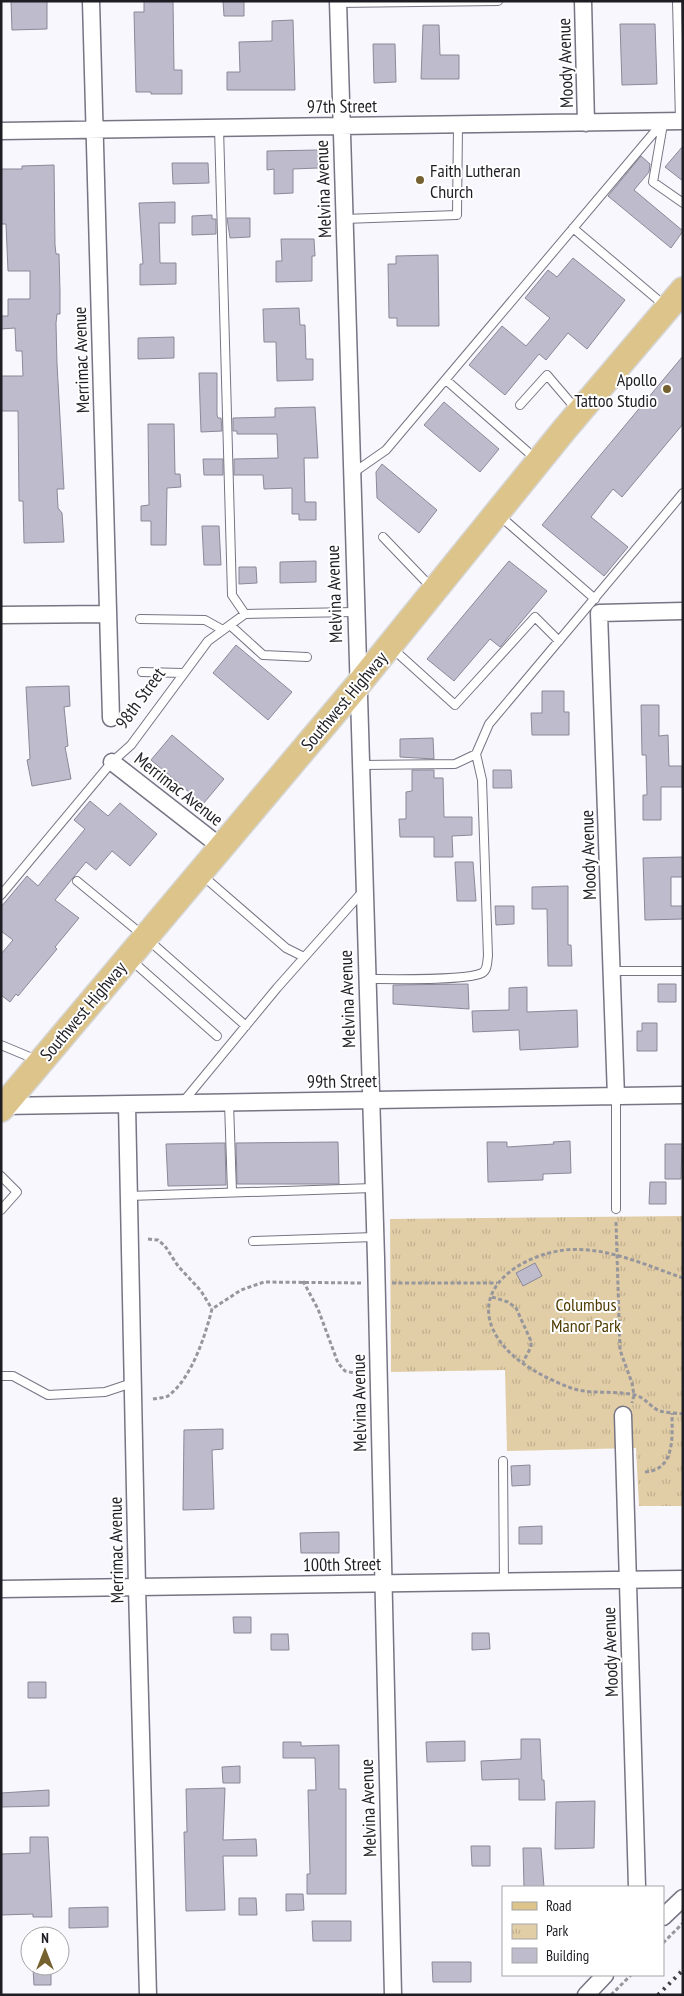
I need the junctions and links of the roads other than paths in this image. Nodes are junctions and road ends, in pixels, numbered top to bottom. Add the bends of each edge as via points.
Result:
1 (92, 1) edge
2 (460, 1) edge
3 (498, 1) edge
4 (583, 1) edge
5 (677, 1) edge
6 (338, 2) edge
7 (682, 121) edge
8 (663, 122) junction
9 (586, 123) junction
10 (458, 124) junction
11 (341, 126) junction
12 (219, 128) junction
13 (95, 129) junction
14 (1, 131) edge
15 (683, 203) edge
16 (344, 219) junction
17 (574, 228) junction
18 (675, 299) edge
19 (446, 380) junction
20 (520, 405) dead end
21 (579, 413) junction
22 (539, 461) junction
23 (351, 474) junction
24 (683, 493) edge
25 (497, 513) junction
26 (383, 537) dead end
27 (434, 590) junction
28 (597, 606) junction
29 (683, 611) edge
30 (355, 612) junction
31 (108, 614) junction
32 (245, 614) junction
33 (1, 615) edge
34 (140, 619) dead end
35 (230, 624) junction
36 (223, 630) junction
37 (560, 641) junction
38 (390, 646) junction
39 (307, 657) dead end
40 (142, 672) dead end
41 (183, 673) junction
42 (357, 686) junction
43 (111, 718) dead end
44 (476, 754) junction
45 (112, 762) junction
46 (360, 765) junction
47 (221, 847) junction
48 (199, 873) junction
49 (77, 881) dead end
50 (364, 890) junction
51 (1, 895) edge
52 (146, 937) junction
53 (304, 957) junction
54 (128, 958) junction
55 (611, 971) junction
56 (683, 971) edge
57 (366, 979) junction
58 (246, 1026) junction
59 (217, 1036) dead end
60 (1, 1045) edge
61 (41, 1061) junction
62 (683, 1095) edge
63 (616, 1096) junction
64 (370, 1101) junction
65 (229, 1103) junction
66 (127, 1104) junction
67 (182, 1104) junction
68 (2, 1107) edge
69 (1, 1176) edge
70 (373, 1188) junction
71 (232, 1192) junction
72 (128, 1196) junction
73 (616, 1209) dead end
74 (1, 1210) edge
75 (375, 1237) junction
76 (253, 1241) dead end
77 (1, 1376) edge
78 (132, 1383) junction
79 (627, 1409) road end
80 (503, 1461) dead end
81 (628, 1579) junction
82 (683, 1579) edge
83 (504, 1582) junction
84 (382, 1583) junction
85 (136, 1587) junction
86 (1, 1589) edge
87 (637, 1886) edge
88 (683, 1898) edge
89 (664, 1916) edge
90 (604, 1976) edge
91 (148, 1995) edge
92 (393, 1995) edge
93 (586, 1995) edge

1 - 13 street, Merrimac Avenue
2 - 3 lane
2 - 6 lane
4 - 9 street, Moody Avenue
5 - 7 lane
6 - 11 street, Melvina Avenue
7 - 8 street, 97th Street
8 - 9 street, 97th Street
8 - 15 lane via 653,182
8 - 17 lane
9 - 10 street, 97th Street
10 - 11 street, 97th Street
10 - 16 lane via 457,215
11 - 12 street, 97th Street
11 - 16 street, Melvina Avenue
12 - 13 street, 97th Street
12 - 32 lane via 232,595
13 - 14 street, 97th Street
13 - 31 street, Merrimac Avenue
16 - 23 street, Melvina Avenue
17 - 18 lane
17 - 19 lane
18 - 21 main road, Southwest Highway
19 - 22 lane
19 - 23 lane via 386,450
20 - 21 lane via 548,375
21 - 22 main road, Southwest Highway
22 - 25 main road, Southwest Highway
23 - 30 street, Melvina Avenue
24 - 28 lane
25 - 27 main road, Southwest Highway
25 - 28 lane
26 - 27 lane
27 - 38 main road, Southwest Highway
28 - 29 street
28 - 37 lane
28 - 55 street, Moody Avenue
30 - 32 lane
30 - 42 street, Melvina Avenue
31 - 33 street
31 - 43 street, Merrimac Avenue
32 - 35 lane, 98th Street
34 - 36 lane via 205,620
35 - 36 lane, 98th Street
35 - 39 lane via 263,655
36 - 41 lane, 98th Street via 208,641
37 - 38 lane via 535,617 455,705
37 - 44 lane via 489,724
38 - 42 main road, Southwest Highway
40 - 41 lane
41 - 45 lane, 98th Street via 130,745
42 - 46 street, Melvina Avenue
42 - 47 main road, Southwest Highway
44 - 46 lane via 455,764
44 - 57 lane via 482,780 486,969 466,976
45 - 47 street, Merrimac Avenue
45 - 51 lane, 98th Street
46 - 50 street, Melvina Avenue
47 - 48 main road, Southwest Highway
48 - 52 main road, Southwest Highway
48 - 53 lane via 286,948
49 - 52 lane
50 - 53 lane
50 - 57 street, Melvina Avenue
52 - 54 main road, Southwest Highway
52 - 58 lane
53 - 58 lane
54 - 59 lane
54 - 61 main road, Southwest Highway
55 - 56 lane
55 - 63 street, Moody Avenue
57 - 64 street, Melvina Avenue
58 - 67 lane
60 - 61 lane
61 - 68 main road, Southwest Highway
62 - 63 street, 99th Street
63 - 64 street, 99th Street
63 - 73 lane
64 - 65 street, 99th Street
64 - 70 street, Melvina Avenue
65 - 67 street, 99th Street
65 - 71 lane
66 - 67 street, 99th Street
66 - 68 street, 99th Street
66 - 72 street, Merrimac Avenue
69 - 74 lane via 18,1192
70 - 71 lane
70 - 75 street, Melvina Avenue
71 - 72 lane
72 - 78 street, Merrimac Avenue
75 - 76 lane
75 - 84 street, Melvina Avenue
77 - 78 lane via 13,1376 48,1395 105,1392
78 - 85 street, Merrimac Avenue
79 - 81 street, Moody Avenue
80 - 83 lane
81 - 82 street, 100th Street
81 - 83 street, 100th Street
81 - 87 street, Moody Avenue
83 - 84 street, 100th Street
84 - 85 street, 100th Street
84 - 92 street, Melvina Avenue
85 - 86 street, 100th Street
85 - 91 street, Merrimac Avenue
88 - 89 street
90 - 93 street

